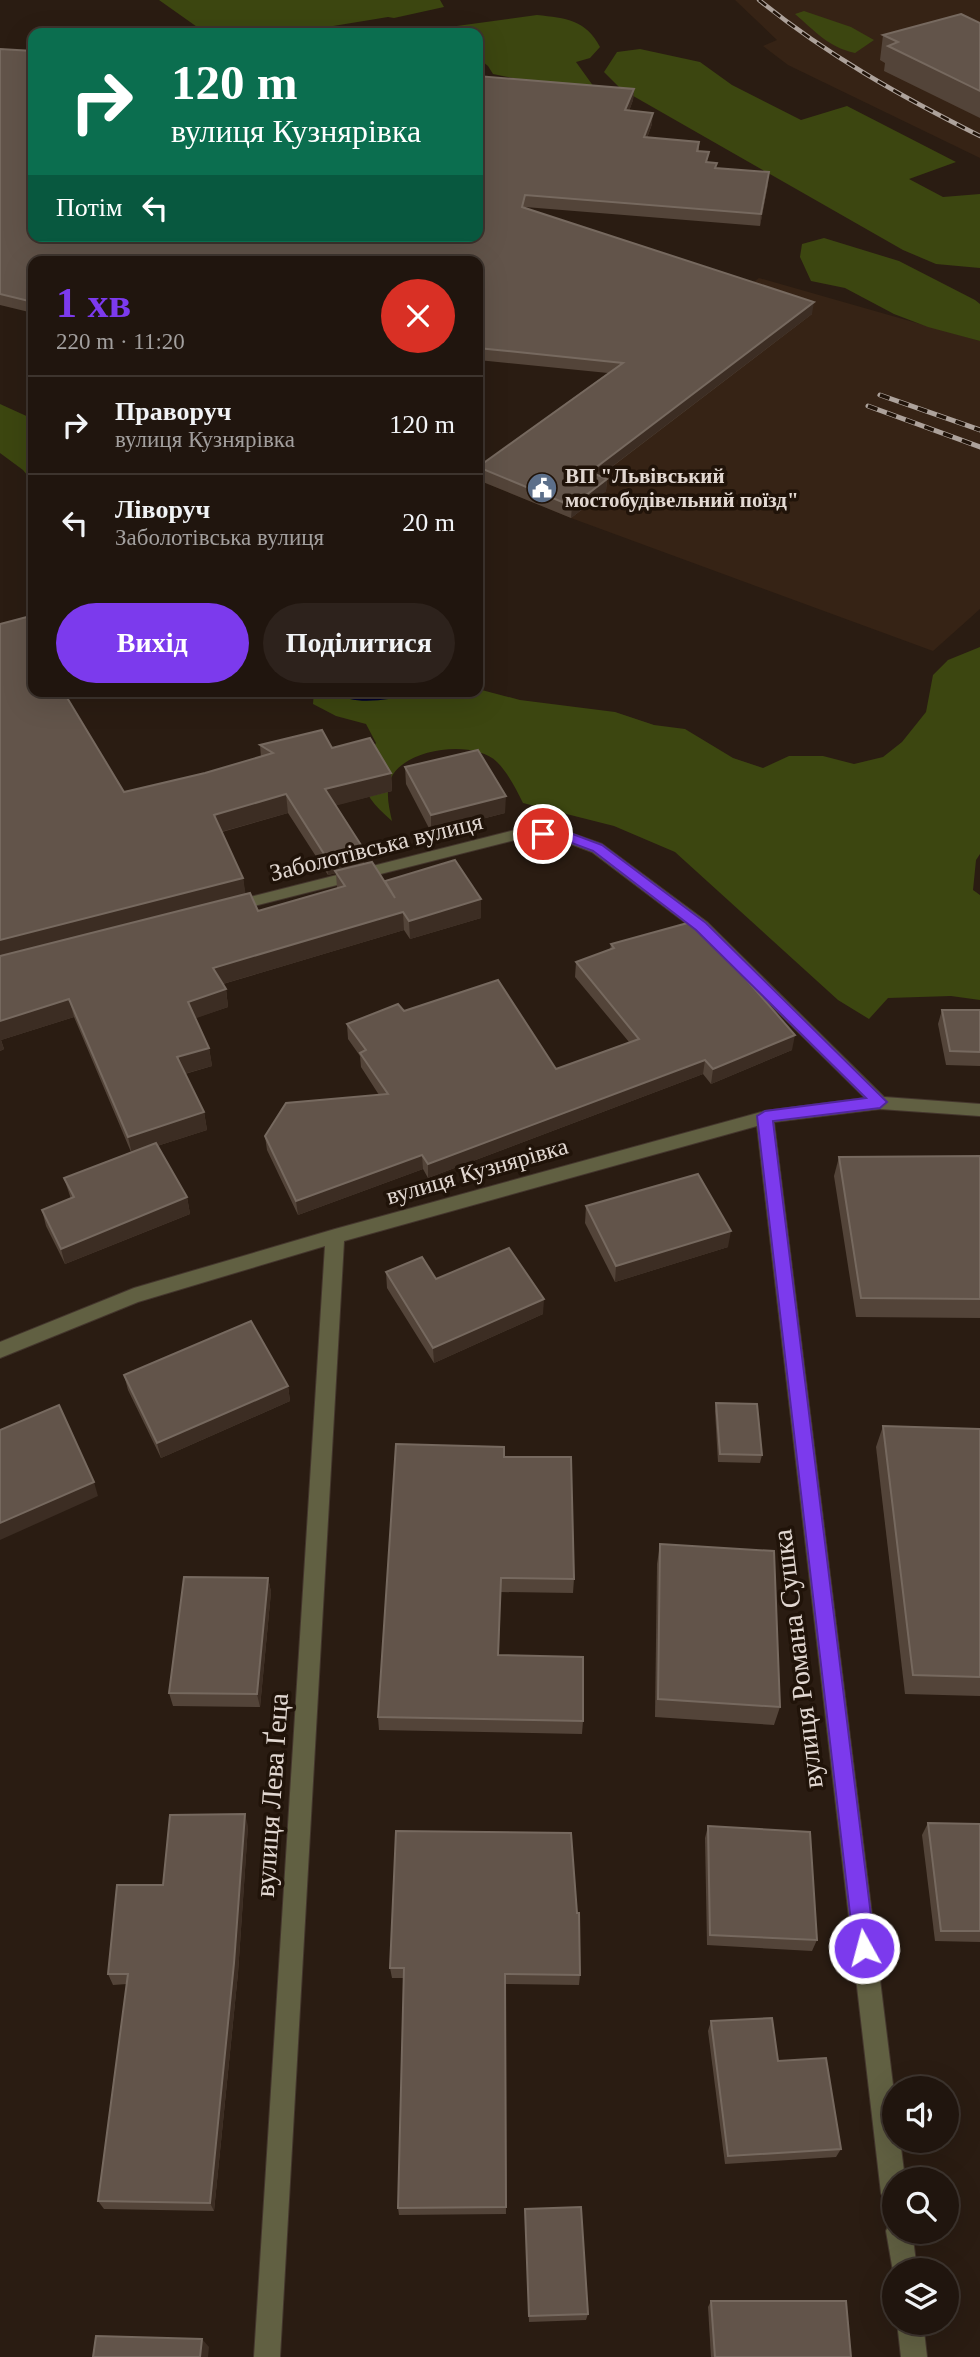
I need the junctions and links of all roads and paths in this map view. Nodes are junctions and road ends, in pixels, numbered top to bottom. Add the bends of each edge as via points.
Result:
1 (219, 910) edge
2 (880, 1102) junction
3 (980, 1110) edge
4 (765, 1116) junction
5 (335, 1236) junction
6 (0, 1350) edge
7 (891, 2167) edge
8 (911, 2335) edge
9 (267, 2357) edge
10 (914, 2357) edge

1 - 2 street, Заболотівська вулиця via 523,833 562,835 597,848 701,926
2 - 3 street, вулиця Кузнярівка
2 - 4 street, вулиця Кузнярівка
4 - 5 street, вулиця Кузнярівка
4 - 7 street, вулиця Романа Сушка
5 - 6 street, вулиця Кузнярівка via 134,1296
5 - 9 street, вулиця Лева Ґеца
8 - 10 street

